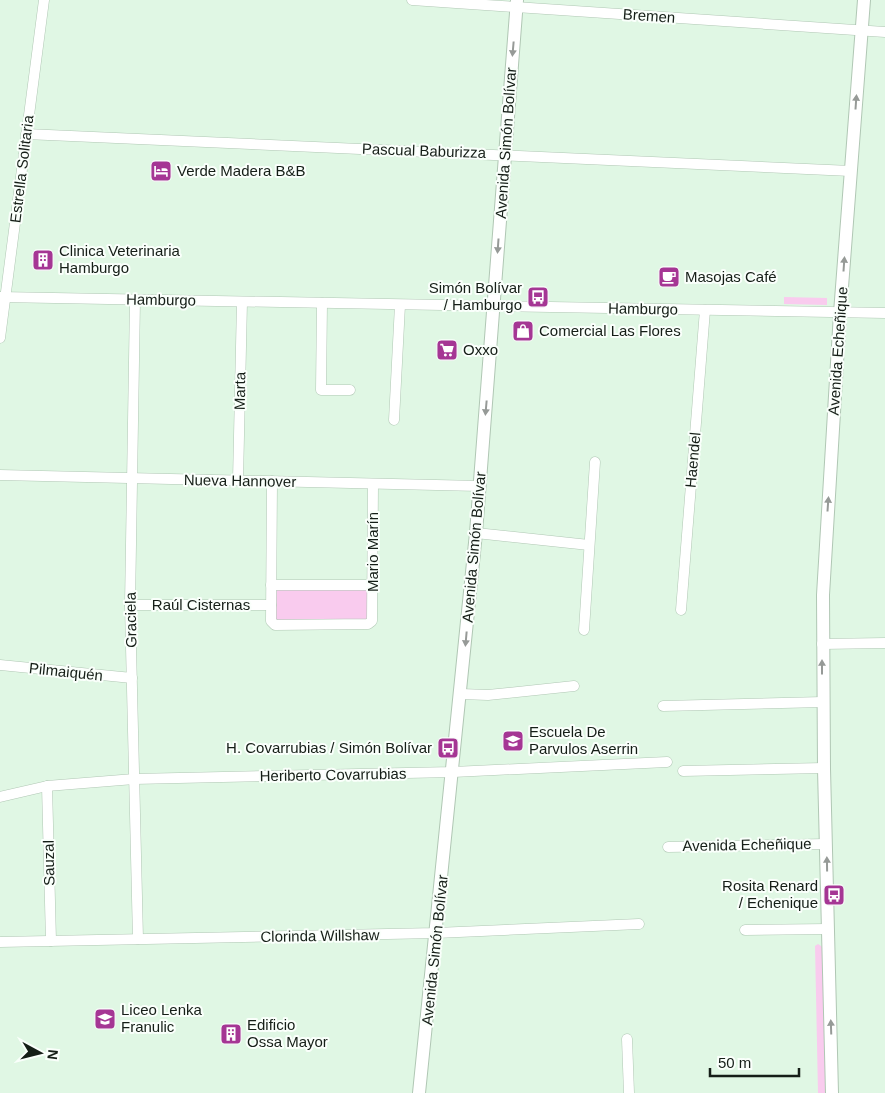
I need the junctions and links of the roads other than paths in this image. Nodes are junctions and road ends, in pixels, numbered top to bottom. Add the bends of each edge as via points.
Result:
1 (44, 0) edge
2 (412, 0) edge
3 (864, 0) edge
4 (516, 3) edge
5 (862, 30) junction
6 (885, 32) edge
7 (26, 134) junction
8 (504, 156) junction
9 (851, 171) junction
10 (2, 297) edge
11 (136, 300) junction
12 (242, 302) junction
13 (322, 303) junction
14 (400, 305) junction
15 (494, 307) junction
16 (705, 310) junction
17 (840, 313) junction
18 (885, 313) edge
19 (0, 338) edge
20 (350, 390) dead end
21 (394, 420) dead end
22 (595, 462) dead end
23 (0, 475) edge
24 (132, 479) junction
25 (238, 480) junction
26 (272, 481) junction
27 (373, 484) junction
28 (479, 486) junction
29 (476, 534) junction
30 (589, 545) junction
31 (271, 585) junction
32 (372, 585) junction
33 (130, 605) junction
34 (271, 605) junction
35 (681, 610) dead end
36 (584, 630) dead end
37 (885, 643) edge
38 (822, 644) junction
39 (0, 665) edge
40 (132, 678) junction
41 (574, 686) dead end
42 (461, 694) junction
43 (823, 702) junction
44 (663, 706) dead end
45 (668, 762) dead end
46 (824, 768) junction
47 (454, 772) junction
48 (683, 772) dead end
49 (134, 779) junction
50 (47, 786) junction
51 (0, 797) edge
52 (826, 844) junction
53 (668, 847) dead end
54 (639, 924) dead end
55 (828, 929) junction
56 (745, 930) dead end
57 (436, 934) junction
58 (138, 939) junction
59 (51, 941) junction
60 (0, 942) edge
61 (627, 1039) dead end
62 (419, 1093) edge
63 (628, 1093) edge
64 (832, 1093) edge

1 - 7 street, Estrella Solitaria
2 - 4 street, Bremen
3 - 5 street, Avenida Echeñique
4 - 5 street, Bremen
4 -> 8 street, Avenida Simón Bolívar
5 - 6 street, Bremen
9 -> 5 street, Avenida Echeñique
7 - 8 street, Pascual Baburizza
7 - 10 street, Estrella Solitaria
8 - 9 street, Pascual Baburizza
8 -> 15 street, Avenida Simón Bolívar
17 -> 9 street, Avenida Echeñique
10 - 11 street, Hamburgo
10 - 19 street, Estrella Solitaria
11 - 12 street, Hamburgo
11 - 24 street, Graciela
12 - 13 street, Hamburgo
12 - 25 street, Marta
13 - 14 street, Hamburgo
13 - 20 street via 321,390
14 - 15 street, Hamburgo
14 - 21 street
15 - 16 street, Hamburgo
15 -> 28 street, Avenida Simón Bolívar
16 - 17 street, Hamburgo
16 - 35 street, Haendel
17 - 18 street, Hamburgo
38 -> 17 street, Avenida Echeñique via 825,538
22 - 30 street
23 - 24 street, Nueva Hannover
24 - 25 street, Nueva Hannover
24 - 33 street, Graciela
25 - 26 street, Nueva Hannover
26 - 27 street, Nueva Hannover
26 - 31 street
27 - 28 street, Nueva Hannover
27 - 32 street, Mario Marín
28 - 29 street, Avenida Simón Bolívar
29 - 30 street
29 -> 42 street, Avenida Simón Bolívar
30 - 36 street
31 - 32 street
31 - 34 street
32 - 34 street, Mario Marín via 372,621 368,624 272,624
33 - 34 street, Raúl Cisternas
33 - 40 street, Graciela
37 - 38 street
43 -> 38 street, Avenida Echeñique
39 - 40 street, Pilmaiquén
40 - 49 street, Graciela
41 - 42 street via 488,695
42 - 47 street, Avenida Simón Bolívar
43 - 44 street
43 - 46 street, Avenida Echeñique
45 - 47 street, Heriberto Covarrubias
46 - 48 street
46 - 52 street, Avenida Echeñique
47 - 49 street, Heriberto Covarrubias
47 - 57 street, Avenida Simón Bolívar
49 - 50 street, Heriberto Covarrubias
49 - 58 street, Graciela
50 - 51 street, Heriberto Covarrubias
50 - 59 street, Sauzal
52 - 53 street, Avenida Echeñique
55 -> 52 street, Avenida Echeñique
54 - 57 street, Clorinda Willshaw
55 - 56 street
64 -> 55 street, Avenida Echeñique
57 - 58 street, Clorinda Willshaw
57 - 62 street, Avenida Simón Bolívar
58 - 59 street, Clorinda Willshaw
59 - 60 street, Clorinda Willshaw
61 - 63 street

